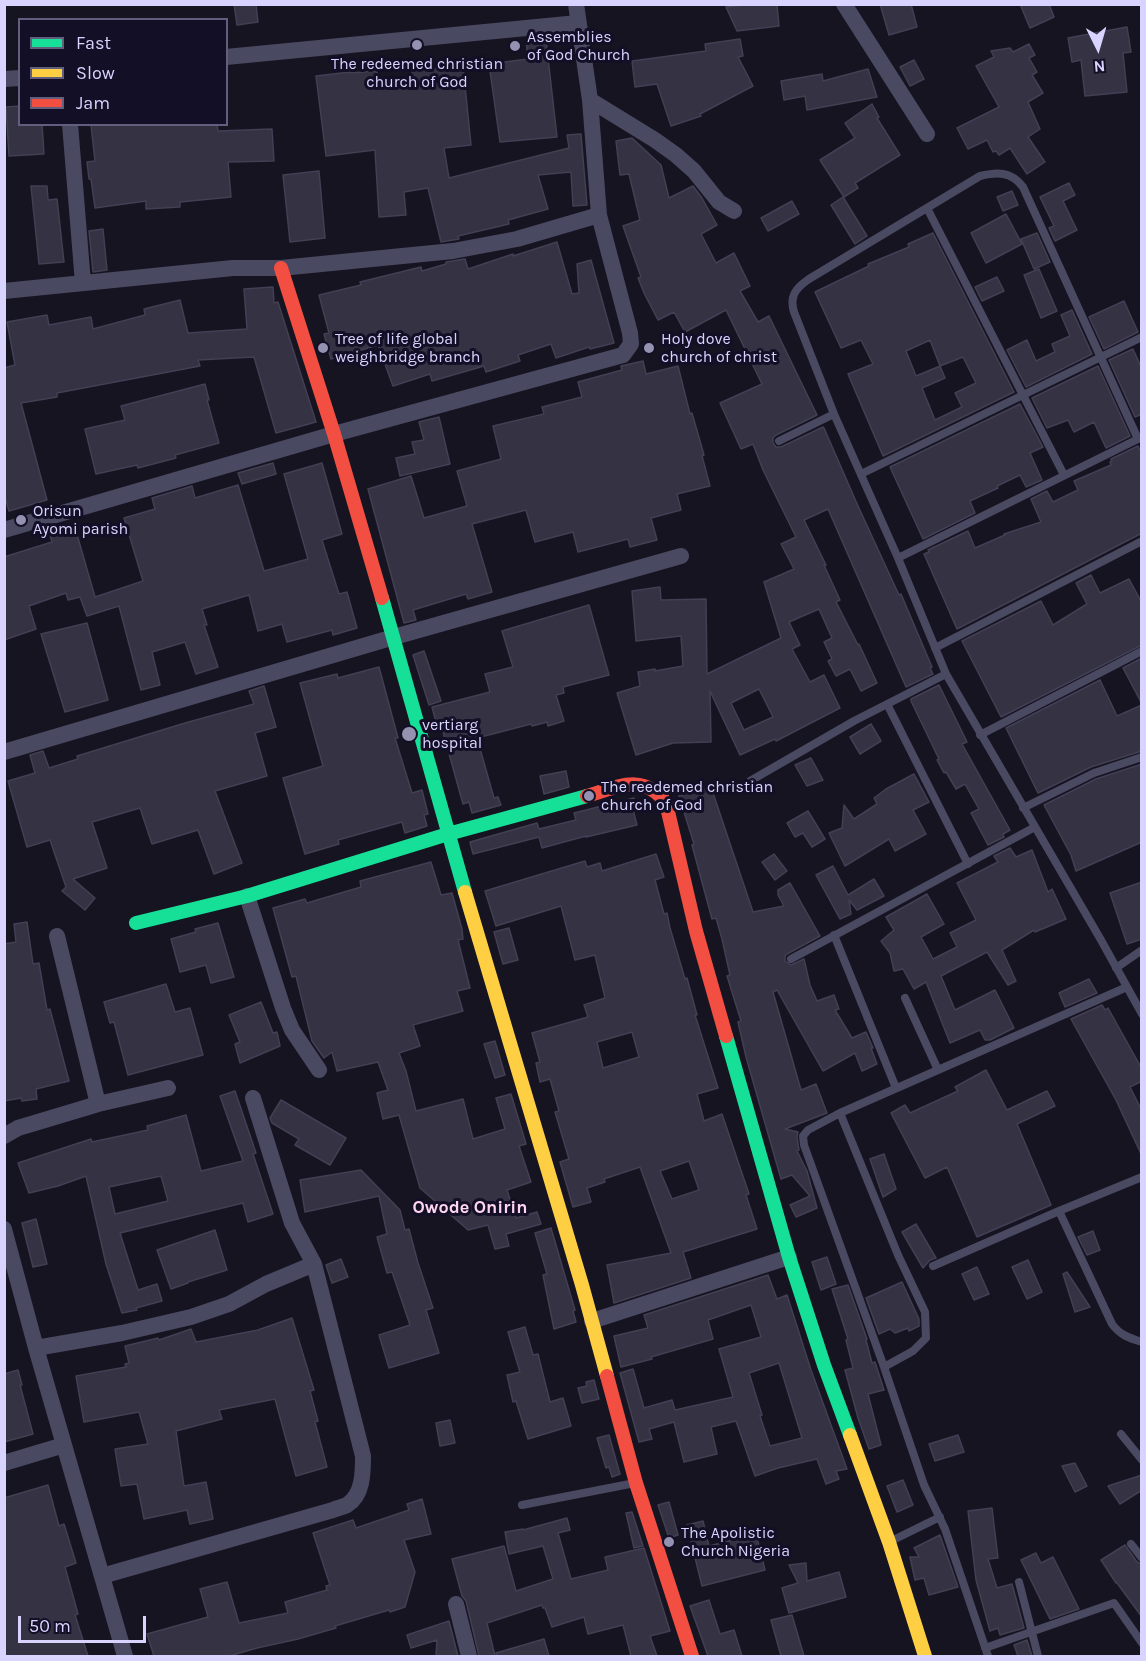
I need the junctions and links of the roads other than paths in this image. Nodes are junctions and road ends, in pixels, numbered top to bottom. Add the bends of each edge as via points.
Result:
1 (844, 4) edge
2 (579, 9) edge
3 (228, 57) edge
4 (590, 100) junction
5 (70, 126) edge
6 (927, 134) dead end
7 (927, 208) junction
8 (734, 211) dead end
9 (599, 216) junction
10 (281, 268) junction
11 (83, 283) junction
12 (4, 291) edge
13 (1142, 338) edge
14 (1101, 357) junction
15 (1023, 395) junction
16 (834, 414) junction
17 (334, 434) junction
18 (1140, 438) edge
19 (779, 441) dead end
20 (861, 474) junction
21 (1064, 475) junction
22 (4, 530) edge
23 (1142, 541) edge
24 (681, 556) dead end
25 (897, 558) junction
26 (394, 637) junction
27 (935, 648) junction
28 (1142, 651) edge
29 (946, 674) junction
30 (886, 704) junction
31 (980, 735) junction
32 (4, 752) edge
33 (1142, 757) edge
34 (750, 781) dead end
35 (1023, 808) junction
36 (1035, 828) junction
37 (448, 834) junction
38 (968, 864) junction
39 (247, 896) junction
40 (136, 923) dead end
41 (834, 935) junction
42 (57, 936) dead end
43 (1142, 950) edge
44 (791, 959) dead end
45 (1116, 968) junction
46 (1127, 987) junction
47 (905, 998) dead end
48 (1142, 1014) edge
49 (319, 1070) dead end
50 (938, 1070) junction
51 (168, 1088) dead end
52 (896, 1088) junction
53 (253, 1098) dead end
54 (98, 1104) junction
55 (840, 1113) junction
56 (4, 1136) edge
57 (1142, 1178) edge
58 (1059, 1210) junction
59 (4, 1229) edge
60 (789, 1257) junction
61 (314, 1264) junction
62 (933, 1266) dead end
63 (592, 1321) junction
64 (1142, 1342) edge
65 (36, 1348) junction
66 (884, 1367) junction
67 (1120, 1434) dead end
68 (64, 1445) junction
69 (1142, 1460) edge
70 (4, 1463) edge
71 (636, 1483) junction
72 (522, 1505) dead end
73 (940, 1517) junction
74 (889, 1542) junction
75 (1131, 1544) dead end
76 (1142, 1558) edge
77 (102, 1576) junction
78 (1019, 1582) dead end
79 (456, 1604) dead end
80 (1031, 1632) junction
81 (1142, 1643) edge
82 (987, 1652) edge
83 (125, 1656) edge
84 (469, 1656) edge
85 (692, 1656) edge
86 (925, 1656) edge
87 (1038, 1656) edge

1 - 6 street
2 - 3 street
2 - 4 street
4 - 8 street via 676,154 719,202
4 - 9 street
5 - 11 street
7 - 14 lane via 980,176 995,173 1019,181
7 - 15 lane
7 - 16 lane via 809,279 793,294 794,312
9 - 10 street via 517,239 453,251
9 - 17 street via 630,333 631,344 623,355
10 - 11 street via 233,268
10 - 17 street
11 - 12 street
13 - 14 lane
14 - 15 lane
14 - 18 lane
15 - 20 lane
15 - 21 lane
16 - 19 lane
16 - 20 lane
17 - 22 street
17 - 26 street
18 - 21 lane
20 - 25 lane
21 - 25 lane
23 - 27 lane
24 - 26 street
25 - 27 lane
26 - 32 street
26 - 37 street
27 - 29 lane
28 - 31 lane
29 - 30 lane
29 - 31 lane
30 - 34 lane
30 - 38 lane
31 - 35 lane
33 - 35 lane via 1094,773
35 - 36 lane
36 - 38 lane
36 - 45 lane
37 - 39 street
37 - 60 street via 628,785 642,784 659,792 666,803 696,931
37 - 63 street
38 - 41 lane
39 - 40 street
39 - 49 street via 292,1030
41 - 44 lane
41 - 52 lane
42 - 54 street
43 - 45 lane
45 - 46 lane
46 - 48 lane
46 - 50 lane
47 - 50 lane
50 - 52 lane
51 - 54 street
52 - 55 lane
53 - 61 street via 292,1224
54 - 56 street via 18,1128
55 - 66 lane via 808,1130 803,1136 804,1145
55 - 66 lane via 897,1255 925,1312 926,1338 913,1352
57 - 58 lane
58 - 62 lane
58 - 64 lane via 1112,1324 1126,1337
59 - 65 street
60 - 63 street
60 - 74 street
61 - 65 street via 229,1304 191,1317
61 - 77 street via 363,1456 363,1479 357,1493 348,1504 333,1510
63 - 71 street
65 - 68 street
66 - 73 lane via 924,1485
67 - 69 lane
68 - 70 street
68 - 77 street
71 - 72 lane
71 - 85 street
73 - 74 lane
73 - 82 lane
74 - 86 street
75 - 76 lane
77 - 83 street
78 - 80 lane
79 - 84 street
80 - 81 lane via 1114,1603
80 - 82 lane
80 - 87 lane

